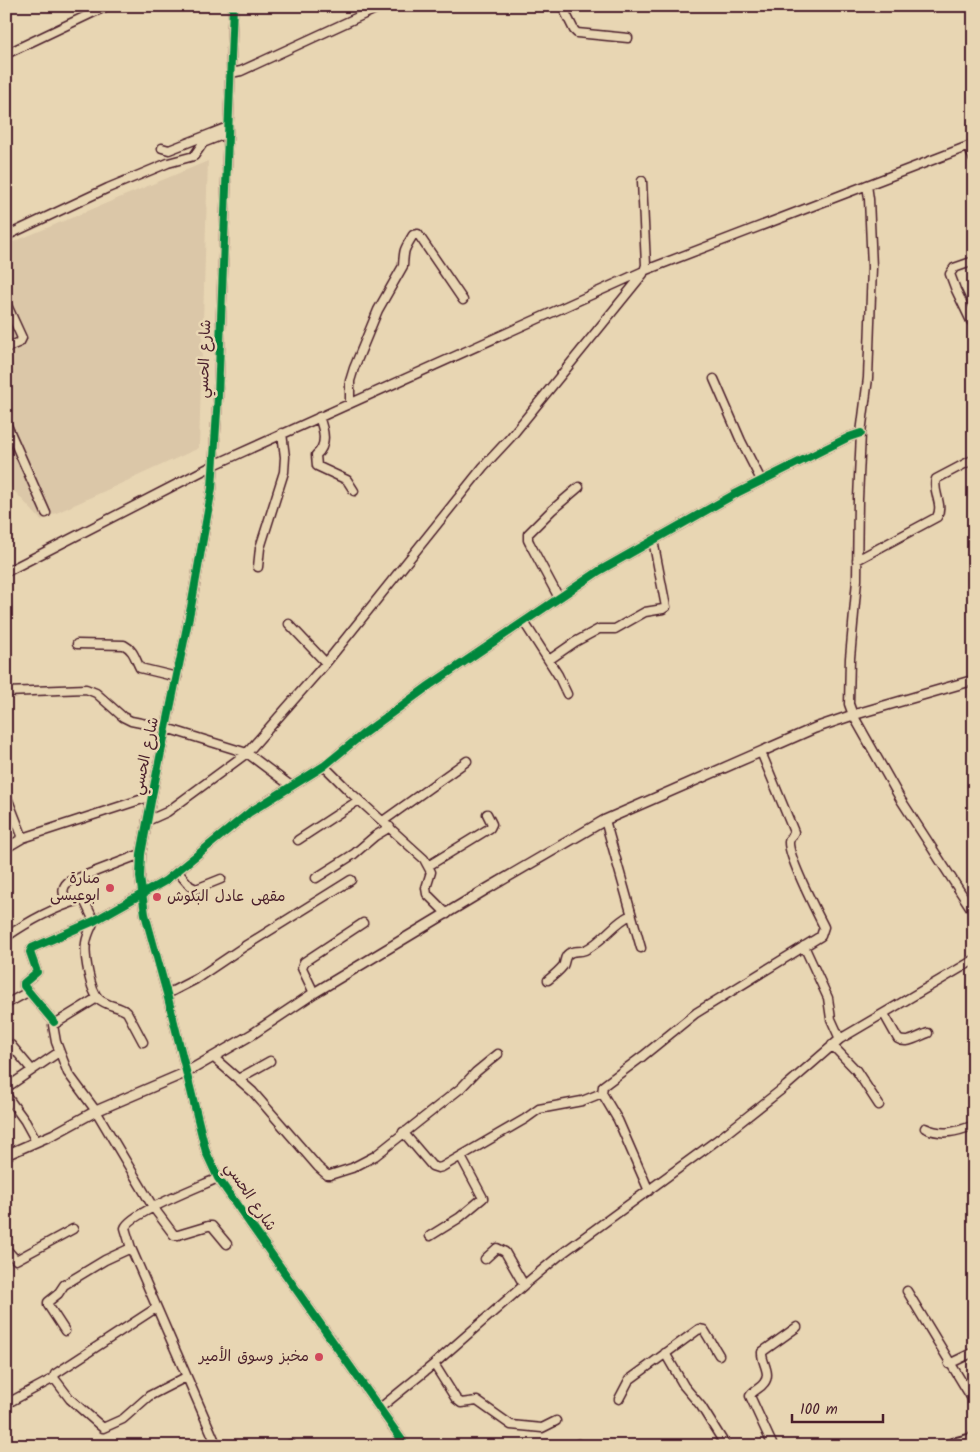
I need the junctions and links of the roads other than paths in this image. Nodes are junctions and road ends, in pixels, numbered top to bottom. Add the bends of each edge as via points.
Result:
1 (107, 6) edge
2 (233, 6) edge
3 (382, 6) edge
4 (562, 6) edge
5 (628, 38) dead end
6 (6, 54) edge
7 (231, 73) junction
8 (228, 130) junction
9 (971, 145) edge
10 (162, 148) dead end
11 (974, 160) edge
12 (642, 181) dead end
13 (867, 184) junction
14 (6, 236) edge
15 (974, 261) edge
16 (646, 270) junction
17 (462, 300) dead end
18 (6, 303) edge
19 (971, 321) dead end
20 (6, 348) edge
21 (714, 380) dead end
22 (350, 403) junction
23 (319, 417) junction
24 (6, 423) edge
25 (282, 433) junction
26 (861, 433) junction
27 (974, 459) edge
28 (214, 465) junction
29 (761, 480) junction
30 (579, 486) dead end
31 (354, 491) dead end
32 (46, 513) dead end
33 (653, 540) junction
34 (857, 560) junction
35 (258, 567) dead end
36 (6, 572) edge
37 (559, 598) junction
38 (524, 622) junction
39 (289, 624) dead end
40 (77, 644) dead end
41 (549, 660) junction
42 (326, 663) junction
43 (177, 677) junction
44 (974, 680) edge
45 (6, 692) edge
46 (567, 694) dead end
47 (852, 715) junction
48 (166, 728) junction
49 (762, 752) junction
50 (248, 754) junction
51 (467, 761) dead end
52 (324, 766) junction
53 (291, 786) junction
54 (6, 795) edge
55 (152, 796) junction
56 (359, 800) junction
57 (487, 814) dead end
58 (605, 820) junction
59 (147, 821) junction
60 (386, 824) junction
61 (23, 838) junction
62 (298, 840) dead end
63 (6, 848) edge
64 (141, 854) junction
65 (428, 866) junction
66 (178, 871) junction
67 (316, 878) dead end
68 (222, 879) dead end
69 (351, 880) dead end
70 (142, 894) junction
71 (68, 904) junction
72 (974, 913) edge
73 (447, 914) junction
74 (631, 915) junction
75 (94, 921) junction
76 (363, 923) dead end
77 (6, 937) edge
78 (804, 946) junction
79 (641, 948) dead end
80 (974, 960) edge
81 (548, 980) dead end
82 (28, 992) junction
83 (314, 993) junction
84 (167, 994) junction
85 (97, 998) junction
86 (6, 1004) edge
87 (884, 1014) junction
88 (54, 1022) junction
89 (928, 1033) dead end
90 (840, 1039) junction
91 (143, 1042) dead end
92 (832, 1045) junction
93 (6, 1046) edge
94 (59, 1052) junction
95 (498, 1054) dead end
96 (213, 1058) junction
97 (270, 1061) dead end
98 (32, 1070) junction
99 (187, 1072) junction
100 (238, 1079) junction
101 (6, 1088) edge
102 (602, 1093) junction
103 (6, 1095) edge
104 (879, 1105) dead end
105 (96, 1111) junction
106 (974, 1125) edge
107 (925, 1128) dead end
108 (403, 1132) junction
109 (36, 1141) junction
110 (6, 1154) edge
111 (461, 1157) junction
112 (218, 1178) junction
113 (649, 1190) junction
114 (153, 1207) junction
115 (73, 1229) dead end
116 (430, 1236) dead end
117 (227, 1244) dead end
118 (131, 1248) junction
119 (6, 1249) edge
120 (485, 1259) dead end
121 (524, 1284) junction
122 (906, 1291) dead end
123 (156, 1308) junction
124 (797, 1326) dead end
125 (65, 1331) dead end
126 (974, 1352) edge
127 (665, 1354) junction
128 (719, 1355) dead end
129 (434, 1364) junction
130 (949, 1364) junction
131 (186, 1376) junction
132 (54, 1378) junction
133 (619, 1399) dead end
134 (974, 1402) edge
135 (6, 1404) edge
136 (380, 1408) junction
137 (556, 1420) dead end
138 (974, 1439) edge
139 (216, 1446) edge
140 (406, 1446) edge
141 (726, 1446) edge
142 (773, 1446) edge
143 (947, 1446) edge

1 - 6 street
2 - 7 street, شارع الحسي
3 - 7 street
4 - 5 street via 577,33
7 - 8 street, شارع الحسي
8 - 10 street via 169,150
8 - 14 street via 203,143 194,156 168,163 108,188
8 - 28 street, شارع الحسي
9 - 11 street
9 - 13 street
12 - 16 street
13 - 16 street
13 - 26 street via 872,267 868,378
15 - 19 street via 954,268 950,274
16 - 22 street
16 - 42 street
17 - 22 street via 418,234 413,235 404,250 403,266 378,310 354,368
18 - 20 street via 22,338
21 - 29 street
22 - 23 street
23 - 25 street
23 - 31 street via 324,430 321,451 316,455 317,466 347,480
24 - 32 street
25 - 28 street
25 - 35 street via 284,472 260,548
26 - 29 street
26 - 34 street
27 - 34 street via 936,480 940,507 937,517
28 - 36 street
28 - 43 street, شارع الحسي via 212,494
29 - 33 street
30 - 37 street via 528,534 528,540
33 - 37 street
33 - 41 street via 666,607 644,612 614,629 599,629
34 - 47 street via 850,658 849,704
37 - 38 street
38 - 41 street
38 - 52 street via 430,685
39 - 42 street
40 - 43 street via 124,645 134,654 140,668
41 - 46 street
42 - 50 street
43 - 48 street, شارع الحسي
44 - 47 main road
45 - 48 street via 86,689 96,693 131,721
47 - 49 main road
47 - 72 street via 901,800
48 - 50 street
48 - 55 street, شارع الحسي
49 - 58 main road
49 - 78 street via 794,832 789,840 790,847 824,927 820,936
50 - 53 street
50 - 59 street via 166,812
51 - 60 street
52 - 53 street
52 - 56 street
53 - 66 street via 250,812
54 - 61 street
55 - 59 street, شارع الحسي
55 - 61 street
56 - 60 street
56 - 62 street
57 - 65 street via 492,824 490,828
58 - 73 main road
58 - 74 street
59 - 64 street, شارع الحسي
60 - 65 street
60 - 67 street via 354,854
61 - 63 street
64 - 70 street, شارع الحسي
64 - 71 street via 68,882 63,892
65 - 73 street via 431,872 426,888 428,894
66 - 68 street via 196,889
66 - 70 street
69 - 84 street via 196,980
70 - 75 street
70 - 84 street, شارع الحسي
71 - 75 street via 83,900
71 - 77 street via 32,920
73 - 83 main road
74 - 79 street
74 - 81 street via 585,950 571,952 563,966
75 - 82 street via 30,950 37,972 24,984
75 - 85 street via 85,949
76 - 83 street via 304,962 302,968
78 - 90 street via 828,998 830,1018
78 - 102 street via 685,1021 607,1082
80 - 87 street
82 - 86 street
82 - 88 street
83 - 96 main road
84 - 99 street, شارع الحسي
85 - 88 street
85 - 91 street via 125,1010
87 - 89 street via 901,1042
87 - 90 street
88 - 94 street via 52,1028
90 - 92 street
92 - 104 street via 856,1070
92 - 113 street via 786,1086
93 - 98 street via 10,1045
94 - 98 street
94 - 105 street via 68,1073
95 - 108 street via 461,1088
96 - 99 main road
96 - 100 street
97 - 100 street
98 - 101 street
99 - 105 main road
99 - 112 street, شارع الحسي via 206,1152
100 - 108 street via 327,1175 352,1168 375,1156
102 - 111 street via 582,1101 539,1109
102 - 113 street via 618,1120
103 - 109 street
105 - 109 main road
105 - 114 street
106 - 107 street via 948,1133 934,1133
108 - 111 street via 432,1166 442,1167
109 - 110 main road
111 - 116 street via 483,1198
112 - 114 street
112 - 136 street, شارع الحسي
113 - 121 street
114 - 117 street via 174,1235 212,1226
114 - 118 street via 125,1226
115 - 119 street via 16,1260
118 - 123 street
118 - 125 street via 64,1285 48,1302
120 - 121 street via 498,1248 502,1249
121 - 129 street
122 - 130 street
123 - 131 street
123 - 132 street via 55,1374
124 - 142 street via 762,1352 767,1378 750,1394
126 - 130 street
127 - 128 street via 699,1329 704,1330
127 - 133 street via 629,1380
127 - 141 street
129 - 136 street
129 - 137 street via 458,1402 477,1401 511,1426 542,1428
130 - 134 street
131 - 132 street via 149,1396 123,1419 103,1428 70,1399
131 - 139 street
132 - 135 street
136 - 140 street, شارع الحسي
138 - 143 highway

